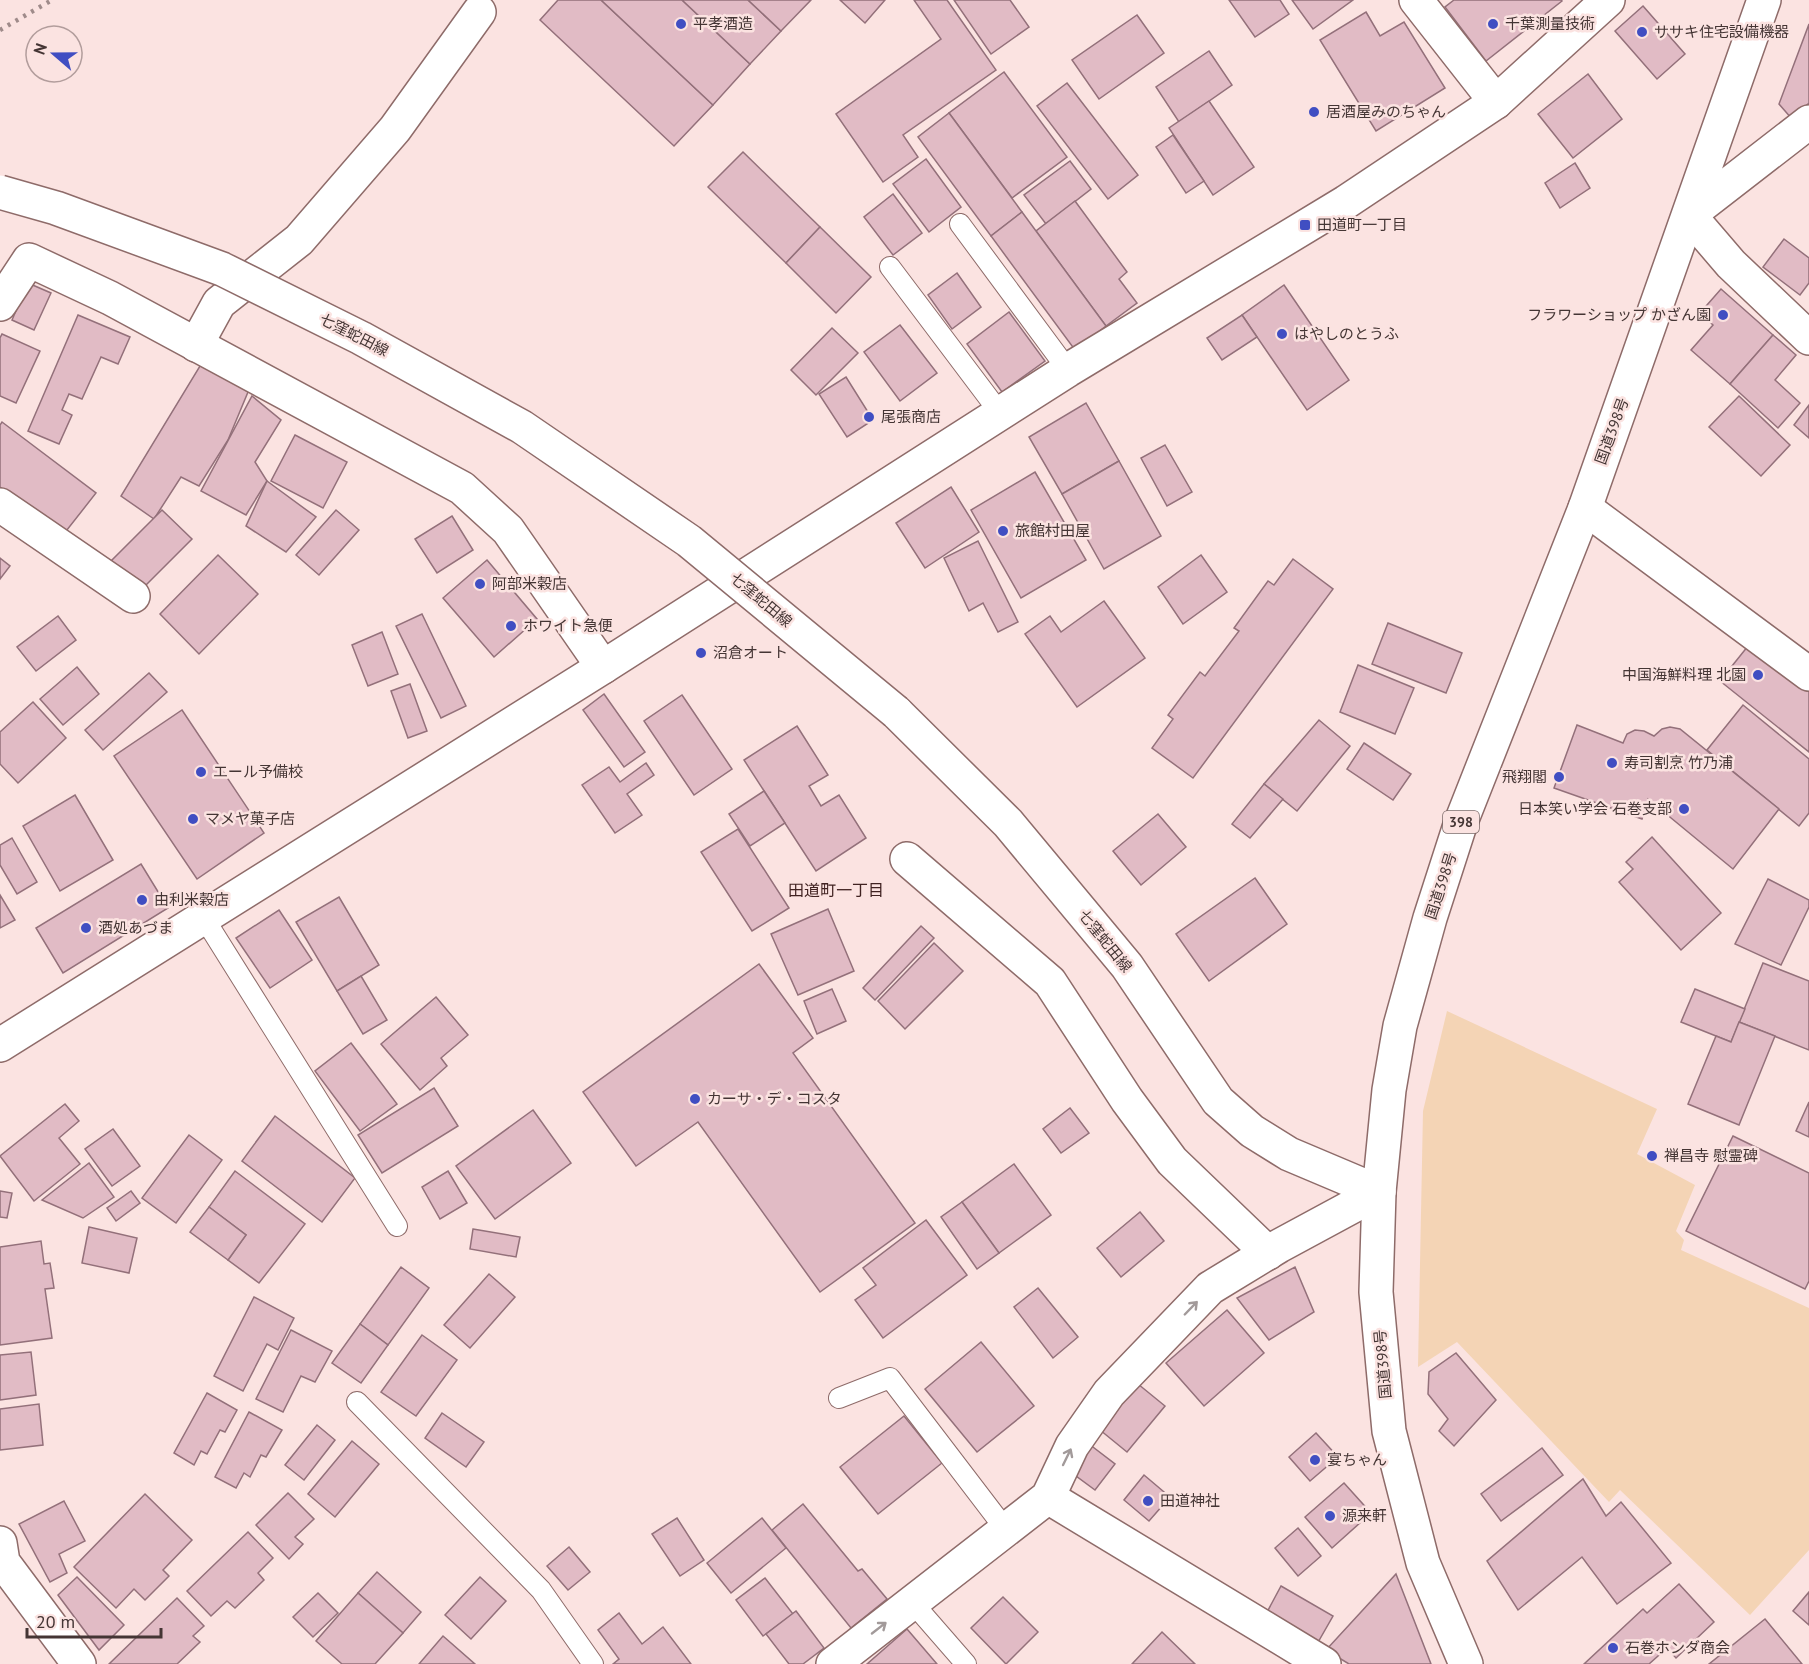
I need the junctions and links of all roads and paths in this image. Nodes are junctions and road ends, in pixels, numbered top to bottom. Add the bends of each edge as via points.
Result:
1 (1416, 0) edge
2 (1608, 0) edge
3 (1762, 3) edge
4 (479, 12) dead end
5 (1496, 102) junction
6 (1809, 122) edge
7 (0, 192) edge
8 (1689, 215) junction
9 (960, 224) dead end
10 (890, 267) dead end
11 (0, 304) edge
12 (1809, 338) edge
13 (196, 345) junction
14 (1068, 370) junction
15 (1000, 413) junction
16 (0, 505) edge
17 (1585, 508) junction
18 (133, 596) dead end
19 (603, 667) junction
20 (1809, 674) edge
21 (907, 859) dead end
22 (204, 918) junction
23 (0, 1045) edge
24 (1379, 1192) junction
25 (397, 1226) dead end
26 (1268, 1253) junction
27 (839, 1398) dead end
28 (357, 1402) dead end
29 (1048, 1497) junction
30 (1006, 1530) junction
31 (1, 1555) edge
32 (912, 1602) junction
33 (68, 1659) edge
34 (593, 1664) edge
35 (833, 1664) edge
36 (966, 1664) edge
37 (1324, 1664) edge
38 (1466, 1664) edge

1 - 5 main road
2 - 5 main road
3 - 8 main road, 国道398号 / 398
4 - 13 main road via 394,129 299,240 219,303
5 - 14 main road via 1346,202
6 - 8 main road
7 - 24 main road, 七窪蛇田線, bridge via 56,208 222,269 361,338 522,427 689,541 897,712 1008,823 1127,966 1218,1101 1252,1131 1289,1154
8 - 12 main road via 1731,264
8 - 17 main road, 国道398号 / 398
9 - 14 lane
10 - 15 lane
11 - 13 main road via 29,260
13 - 19 main road via 462,488 508,530
14 - 15 main road
15 - 19 main road
16 - 18 main road
17 - 20 main road
17 - 24 main road, 国道398号 / 398 via 1461,822 1430,918 1400,1026
19 - 22 main road
21 - 26 main road via 1050,982 1172,1161
22 - 23 main road
22 - 25 lane
24 - 26 main road
24 - 38 main road, 国道398号 / 398 via 1376,1292 1389,1431 1423,1563
29 -> 26 main road via 1072,1446 1109,1393 1210,1288
27 - 30 lane via 890,1378
28 - 34 lane via 541,1590
29 - 30 main road
29 - 37 main road
30 - 32 main road
31 - 33 main road
35 -> 32 main road
32 - 36 lane

